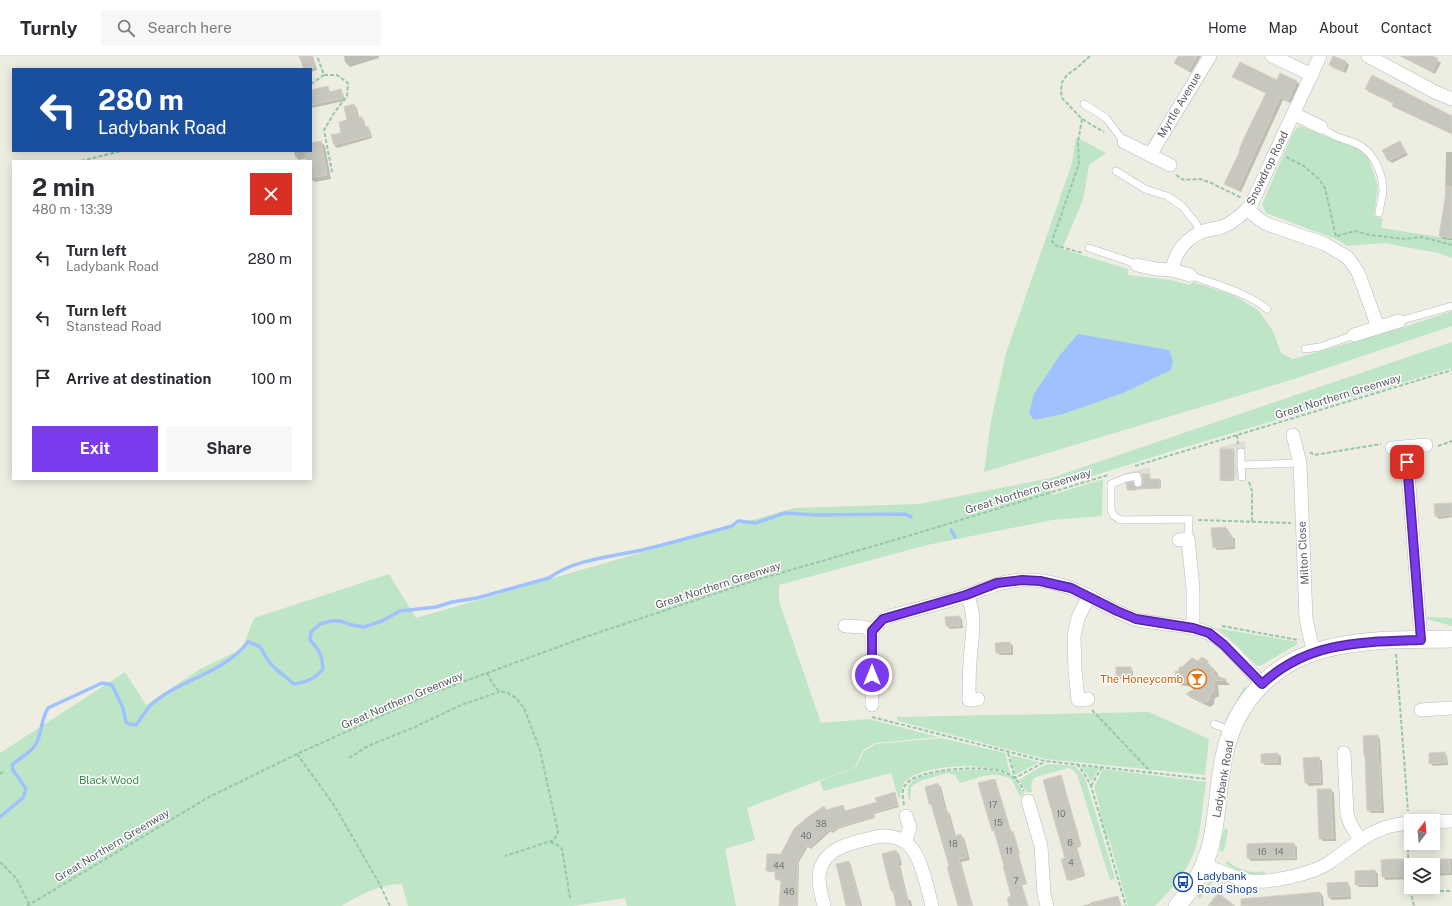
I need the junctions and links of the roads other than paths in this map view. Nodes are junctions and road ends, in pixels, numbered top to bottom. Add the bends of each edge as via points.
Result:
1 (1210, 56) edge
2 (1272, 56) edge
3 (1320, 56) edge
4 (1368, 56) edge
5 (1312, 75) junction
6 (1452, 99) edge
7 (1084, 104) dead end
8 (1294, 114) junction
9 (1321, 127) joint
10 (1124, 142) joint
11 (1150, 155) junction
12 (1170, 165) dead end
13 (1116, 171) dead end
14 (1247, 209) junction
15 (1379, 213) dead end
16 (1201, 232) junction
17 (1089, 248) dead end
18 (1137, 265) joint
19 (1172, 270) junction
20 (1190, 275) joint
21 (1452, 306) edge
22 (1267, 310) dead end
23 (1399, 320) joint
24 (1378, 327) junction
25 (1354, 336) joint
26 (1305, 349) dead end
27 (1294, 435) dead end
28 (1426, 445) dead end
29 (1392, 448) road end
30 (1406, 448) junction
31 (1241, 452) dead end
32 (1302, 455) junction
33 (1241, 465) junction
34 (1242, 477) road end
35 (1138, 483) dead end
36 (1183, 540) joint
37 (966, 595) junction
38 (1089, 596) junction
39 (845, 626) dead end
40 (1193, 628) junction
41 (872, 631) junction
42 (1452, 639) edge
43 (1421, 640) junction
44 (1313, 647) junction
45 (1262, 684) junction
46 (978, 699) dead end
47 (1088, 699) road end
48 (872, 705) road end
49 (1452, 708) edge
50 (1421, 710) dead end
51 (1214, 724) dead end
52 (1232, 731) junction
53 (1344, 753) dead end
54 (1028, 801) road end
55 (906, 816) road end
56 (1452, 821) edge
57 (1440, 822) edge
58 (1404, 824) edge
59 (1360, 840) junction
60 (905, 841) junction
61 (1205, 865) junction
62 (824, 906) edge
63 (932, 906) edge
64 (1047, 906) edge
65 (1177, 906) edge

1 - 11 street, Myrtle Avenue
2 - 5 street
3 - 5 street, Snowdrop Road
4 - 6 street
5 - 8 street, Snowdrop Road
7 - 10 lane via 1106,118
8 - 9 street
8 - 14 street, Snowdrop Road
9 - 15 lane via 1342,140 1358,144 1372,154 1383,189
10 - 11 street
11 - 12 street
13 - 16 lane via 1145,189 1167,196 1182,206
14 - 16 street, Snowdrop Road via 1222,227
14 - 24 street via 1267,224 1334,242 1358,272
16 - 19 street, Snowdrop Road via 1181,248 1174,259
17 - 18 lane
18 - 19 street via 1156,270
19 - 20 street
20 - 22 lane via 1242,294 1259,302
21 - 23 lane
23 - 24 street
24 - 25 street
25 - 26 lane
27 - 32 street, Milton Close
28 - 30 street
29 - 30 street
30 - 43 street
31 - 33 lane
32 - 33 lane
32 - 44 street, Milton Close via 1306,618
33 - 34 lane
35 - 36 lane via 1137,476 1111,484 1112,514 1122,520 1189,519
36 - 40 street via 1193,589
37 - 38 street via 997,583 1029,579 1061,585
37 - 41 street via 887,617
37 - 46 street via 974,626 969,700
38 - 40 street via 1136,619
38 - 47 street via 1078,618 1074,636 1078,700
39 - 41 street via 864,627
40 - 45 street via 1209,633 1217,639
41 - 48 street
42 - 43 street, Ladybank Road
43 - 44 street, Ladybank Road
44 - 45 street, Ladybank Road
45 - 52 street, Ladybank Road via 1245,706
49 - 50 street
51 - 52 lane
52 - 61 street, Ladybank Road via 1225,751 1212,840
53 - 59 street via 1347,814
54 - 64 street via 1041,846
55 - 60 street via 910,827
56 - 57 street
58 - 59 street via 1388,826
59 - 61 street via 1322,867 1305,874 1266,880 1246,880
60 - 62 street via 892,836 880,836 834,850 824,861 820,872 819,885
60 - 63 street via 917,856
61 - 65 street, Ladybank Road

